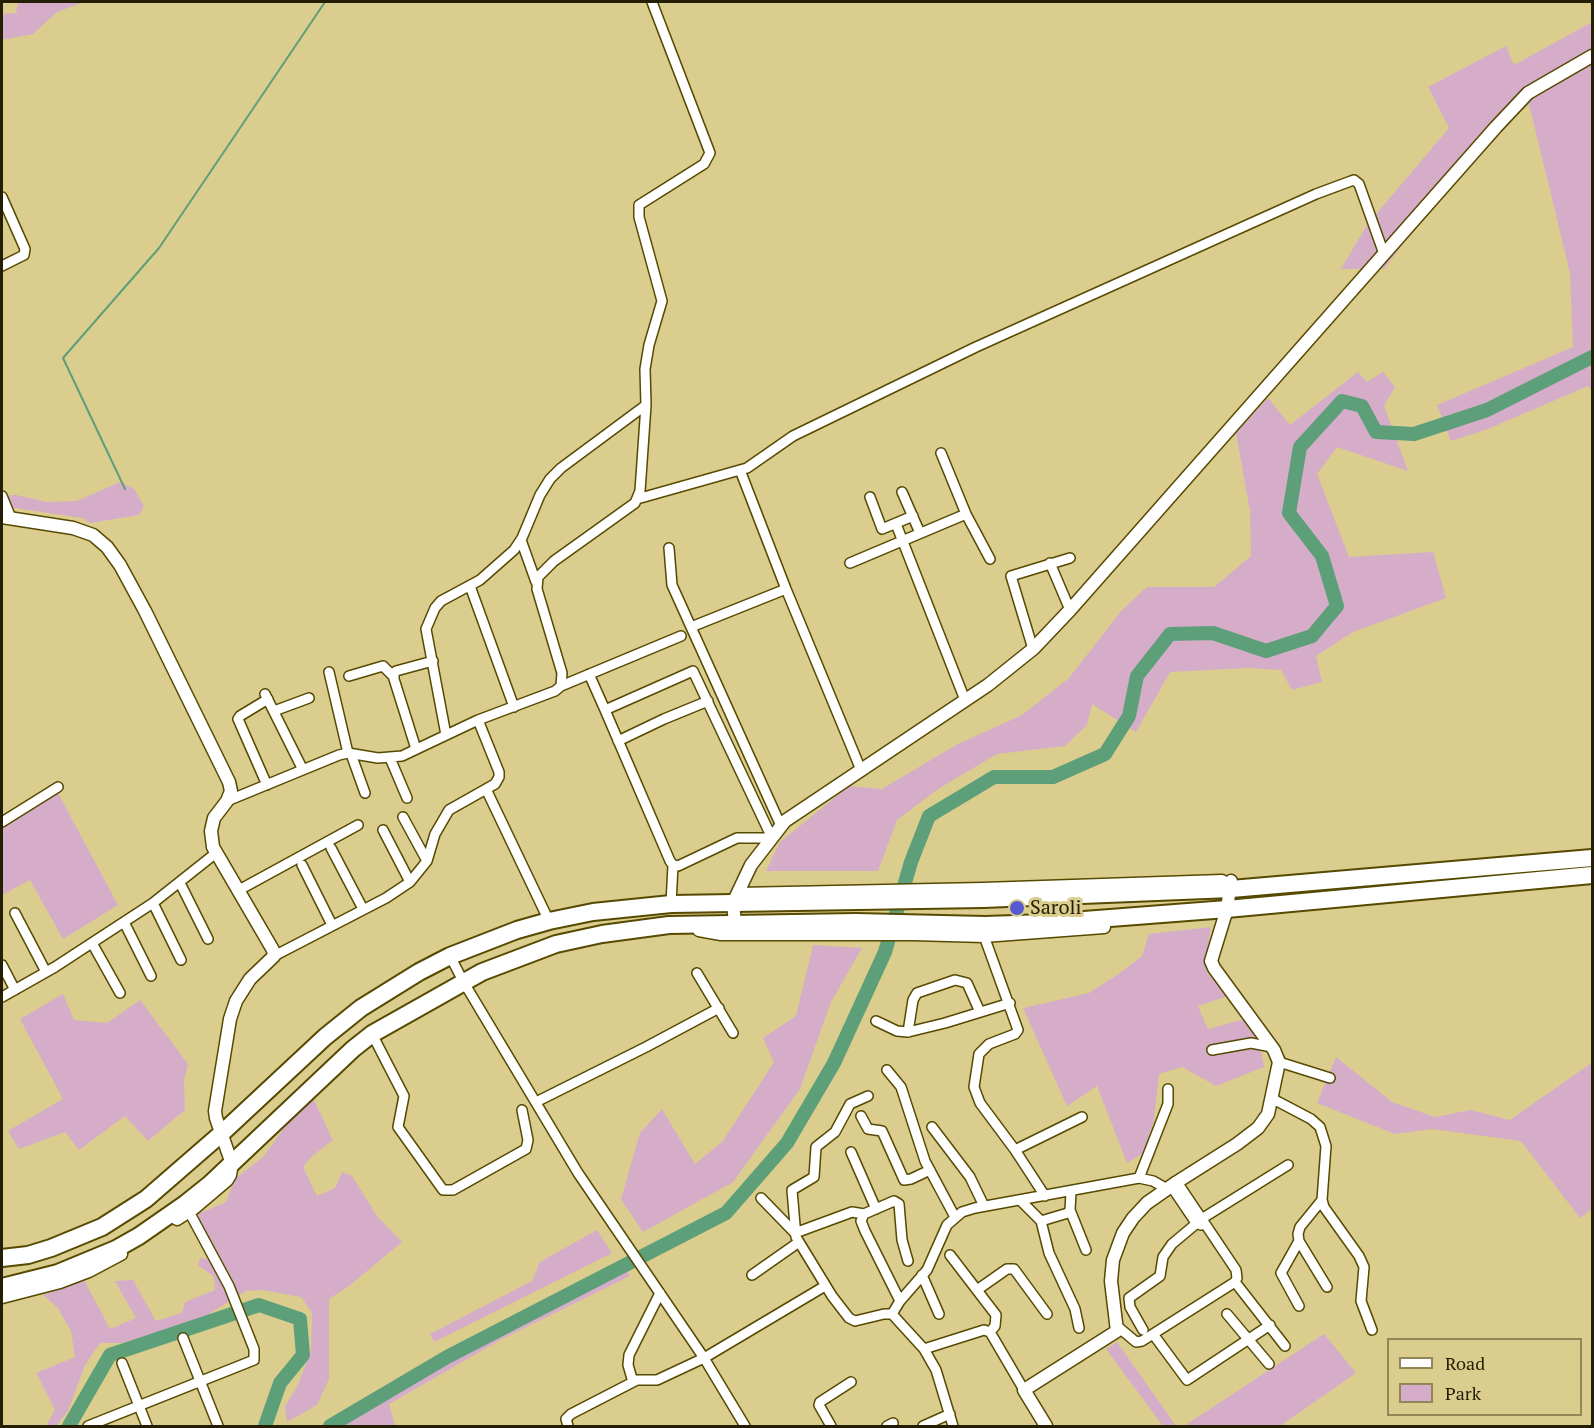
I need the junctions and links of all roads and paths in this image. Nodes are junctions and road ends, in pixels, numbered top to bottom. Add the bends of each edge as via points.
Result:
1 (652, 2) edge
2 (1593, 56) edge
3 (2, 197) edge
4 (1384, 254) junction
5 (2, 267) edge
6 (646, 405) junction
7 (941, 453) dead end
8 (740, 470) junction
9 (902, 492) dead end
10 (2, 496) edge
11 (639, 496) junction
12 (870, 497) dead end
13 (966, 514) junction
14 (913, 516) junction
15 (6, 517) edge
16 (896, 524) junction
17 (920, 533) junction
18 (521, 540) junction
19 (903, 541) junction
20 (669, 548) dead end
21 (1070, 558) dead end
22 (990, 560) dead end
23 (850, 563) dead end
24 (1050, 564) junction
25 (536, 582) junction
26 (470, 586) junction
27 (786, 589) junction
28 (1070, 610) junction
29 (691, 627) junction
30 (681, 636) dead end
31 (1033, 649) junction
32 (433, 661) junction
33 (329, 672) dead end
34 (589, 674) junction
35 (349, 676) dead end
36 (394, 677) junction
37 (561, 686) junction
38 (309, 698) dead end
39 (965, 700) junction
40 (708, 701) junction
41 (514, 706) junction
42 (605, 710) junction
43 (274, 711) junction
44 (478, 720) junction
45 (446, 735) junction
46 (618, 741) junction
47 (416, 749) junction
48 (350, 754) junction
49 (390, 758) junction
50 (303, 770) junction
51 (861, 770) junction
52 (267, 784) junction
53 (58, 787) dead end
54 (486, 789) junction
55 (365, 793) dead end
56 (407, 798) dead end
57 (227, 801) junction
58 (403, 817) dead end
59 (2, 822) edge
60 (358, 825) dead end
61 (781, 826) junction
62 (383, 830) dead end
63 (772, 838) junction
64 (332, 848) dead end
65 (1593, 851) edge
66 (216, 853) junction
67 (1593, 858) edge
68 (427, 861) junction
69 (302, 865) dead end
70 (673, 865) junction
71 (1593, 875) edge
72 (410, 882) junction
73 (180, 883) junction
74 (1593, 883) edge
75 (1231, 885) junction
76 (239, 890) junction
77 (735, 898) junction
78 (153, 903) junction
79 (671, 904) junction
80 (363, 909) junction
81 (15, 913) dead end
82 (1226, 913) junction
83 (549, 921) junction
84 (124, 922) junction
85 (332, 925) junction
86 (915, 928) junction
87 (736, 929) junction
88 (984, 936) junction
89 (208, 939) dead end
90 (92, 943) junction
91 (274, 956) junction
92 (450, 956) junction
93 (180, 960) dead end
94 (2, 965) edge
95 (46, 972) junction
96 (697, 973) dead end
97 (151, 976) dead end
98 (462, 981) junction
99 (15, 990) junction
100 (120, 993) dead end
101 (2, 997) edge
102 (1011, 1006) junction
103 (719, 1008) junction
104 (980, 1012) junction
105 (876, 1021) dead end
106 (909, 1032) junction
107 (733, 1033) dead end
108 (372, 1034) junction
109 (1272, 1047) junction
110 (1212, 1050) dead end
111 (304, 1057) junction
112 (1278, 1065) junction
113 (887, 1070) dead end
114 (323, 1077) junction
115 (1330, 1078) dead end
116 (1168, 1089) dead end
117 (868, 1096) dead end
118 (1272, 1100) junction
119 (536, 1102) junction
120 (522, 1110) dead end
121 (861, 1116) dead end
122 (1082, 1117) dead end
123 (932, 1127) dead end
124 (220, 1130) junction
125 (1015, 1150) junction
126 (851, 1152) dead end
127 (232, 1164) junction
128 (1288, 1165) dead end
129 (930, 1170) junction
130 (1139, 1179) junction
131 (1171, 1186) junction
132 (1071, 1192) junction
133 (1045, 1196) junction
134 (761, 1198) dead end
135 (1020, 1200) junction
136 (1322, 1200) junction
137 (984, 1206) junction
138 (186, 1208) junction
139 (876, 1209) junction
140 (1070, 1210) junction
141 (864, 1214) junction
142 (955, 1217) junction
143 (1200, 1220) junction
144 (1041, 1221) junction
145 (797, 1238) junction
146 (1299, 1241) junction
147 (1086, 1250) dead end
148 (2, 1252) edge
149 (950, 1255) dead end
150 (2, 1258) edge
151 (908, 1261) dead end
152 (752, 1275) dead end
153 (922, 1275) junction
154 (1235, 1282) junction
155 (825, 1286) junction
156 (2, 1287) edge
157 (1326, 1287) dead end
158 (977, 1290) junction
159 (660, 1293) junction
160 (2, 1297) edge
161 (900, 1301) junction
162 (1299, 1306) dead end
163 (892, 1314) junction
164 (939, 1314) dead end
165 (1047, 1314) dead end
166 (1227, 1314) dead end
167 (1270, 1325) junction
168 (1116, 1326) junction
169 (1079, 1328) dead end
170 (1143, 1330) dead end
171 (1372, 1330) dead end
172 (990, 1332) junction
173 (1153, 1334) junction
174 (183, 1338) dead end
175 (1247, 1340) junction
176 (1285, 1346) dead end
177 (924, 1349) junction
178 (704, 1358) junction
179 (122, 1364) dead end
180 (1269, 1364) dead end
181 (200, 1382) junction
182 (633, 1382) junction
183 (851, 1382) dead end
184 (1024, 1390) junction
185 (139, 1406) junction
186 (950, 1414) junction
187 (87, 1426) edge
188 (147, 1426) edge
189 (218, 1426) edge
190 (568, 1426) edge
191 (745, 1426) edge
192 (831, 1426) edge
193 (923, 1426) edge
194 (952, 1426) edge
195 (1046, 1426) edge

1 - 6 street via 710,153 704,164 639,204 662,301 649,345
2 - 4 street via 1528,93
3 - 5 street via 25,249 24,255
4 - 8 street via 1359,184 1351,181 976,347 793,436
4 - 28 street
6 - 11 street
6 - 18 street via 550,479
7 - 13 street
8 - 11 street
8 - 27 street
9 - 14 street
10 - 15 street
11 - 25 street via 554,561
12 - 16 street via 882,529
13 - 17 street
13 - 22 street
14 - 16 street
14 - 17 street
15 - 57 street via 73,528 93,535 107,547 145,611 229,782
16 - 19 street
17 - 19 street
18 - 25 street
18 - 26 street
19 - 23 street
19 - 39 street
20 - 29 street via 672,585
21 - 24 street
24 - 28 street
24 - 31 street via 1011,576
25 - 37 street via 562,674
26 - 32 street via 435,608 426,629
26 - 41 street
27 - 29 street
27 - 51 street
28 - 31 street
29 - 61 street
30 - 34 street
31 - 39 street
32 - 36 street via 396,671
32 - 45 street
33 - 48 street
34 - 37 street
34 - 42 street
35 - 36 street via 383,666
36 - 47 street
37 - 41 street
38 - 43 street
39 - 51 street
40 - 42 street via 693,671
40 - 46 street
40 - 63 street
41 - 44 street
42 - 46 street
43 - 50 street
43 - 52 street via 266,696 238,719
44 - 45 street
44 - 54 street via 499,772 495,784
45 - 47 street
46 - 70 street
47 - 49 street
48 - 49 street
48 - 50 street
48 - 55 street
49 - 56 street
50 - 52 street
51 - 61 street
52 - 57 street
53 - 59 street
54 - 68 street via 449,810 435,834
54 - 83 street
57 - 66 street via 214,818 211,831
58 - 68 street
60 - 76 street
61 - 63 street
62 - 72 street
63 - 70 street via 737,838
63 - 77 street
64 - 80 street
65 - 75 street
66 - 73 street
66 - 76 street
67 - 75 highway
68 - 72 street
69 - 85 street
70 - 79 street
71 - 82 highway
72 - 80 street
73 - 78 street
73 - 89 street
74 - 82 street
75 - 77 highway
75 - 82 street
76 - 91 street
77 - 79 highway
77 - 87 street
78 - 84 street
78 - 93 street
79 - 83 highway
80 - 85 street
81 - 95 street
82 - 86 highway
82 - 88 street
82 - 109 street via 1212,954 1214,968
83 - 92 highway
84 - 90 street
84 - 97 street
85 - 91 street
86 - 87 highway
86 - 88 street
87 - 98 highway via 669,926 602,934 556,944
88 - 102 street
90 - 95 street
90 - 100 street
91 - 124 street via 250,979 236,1000 230,1019 217,1099
92 - 98 street
92 - 111 highway via 361,1008
94 - 99 street
95 - 99 street
96 - 103 street
98 - 108 highway
98 - 119 street
99 - 101 street
102 - 104 street
102 - 125 street via 1018,1030 989,1044 979,1054 974,1087 980,1103
103 - 107 street
103 - 119 street
104 - 106 street
104 - 106 street via 967,984 955,980 917,993
105 - 106 street
108 - 114 highway
108 - 120 street via 404,1096 398,1127 444,1190 453,1190 526,1149
109 - 110 street via 1251,1043
109 - 112 street
111 - 114 highway
111 - 124 highway
112 - 115 street
112 - 118 street
113 - 129 street via 901,1087
114 - 127 highway
116 - 130 street via 1168,1104
117 - 145 street via 850,1104 835,1132 816,1147 814,1177 792,1190
118 - 131 street via 1258,1128
118 - 136 street via 1320,1127 1326,1146
119 - 159 street via 578,1173
121 - 129 street via 868,1129 882,1131 904,1180
122 - 125 street
123 - 137 street via 970,1177
124 - 127 street
124 - 148 street via 125,1206 54,1242
124 - 150 highway via 147,1198 102,1227 51,1248
125 - 133 street
126 - 139 street
127 - 138 highway
128 - 143 street
129 - 142 street
130 - 131 street
130 - 132 street
131 - 143 street
131 - 168 street via 1133,1218 1117,1246 1111,1281
132 - 133 street
132 - 140 street
133 - 135 street
134 - 145 street
135 - 137 street
135 - 144 street
136 - 146 street via 1300,1227
136 - 171 street via 1364,1267 1361,1300
137 - 142 street
138 - 156 highway via 116,1249 58,1273
138 - 160 street via 126,1251 89,1271
138 - 181 street via 230,1286 254,1349 254,1360
139 - 141 street
139 - 151 street via 894,1201 899,1204
140 - 144 street
140 - 147 street
141 - 145 street via 852,1212
141 - 161 street via 861,1221 865,1232
142 - 153 street
143 - 154 street via 1236,1270
143 - 170 street via 1172,1244 1163,1257 1160,1276 1129,1298
144 - 169 street via 1049,1253 1075,1309
145 - 152 street
145 - 155 street
146 - 157 street
146 - 162 street via 1281,1273
149 - 158 street
153 - 161 street
153 - 164 street
154 - 167 street
154 - 173 street
155 - 163 street via 843,1313 855,1321
155 - 178 street
158 - 165 street via 1007,1269 1014,1269
158 - 172 street via 996,1315
159 - 178 street
159 - 182 street via 629,1355
161 - 163 street
163 - 177 street
166 - 175 street
167 - 175 street
167 - 176 street
168 - 173 street via 1136,1342
168 - 184 street via 1117,1331
172 - 177 street via 984,1330
172 - 184 street
173 - 175 street via 1187,1380
174 - 181 street
175 - 180 street
177 - 186 street via 936,1370
178 - 182 street via 657,1380
178 - 191 street
179 - 185 street
181 - 185 street
181 - 189 street
182 - 190 street via 571,1414 566,1419
183 - 192 street via 820,1402
184 - 195 street
185 - 187 street
185 - 188 street
186 - 193 street
186 - 194 street

